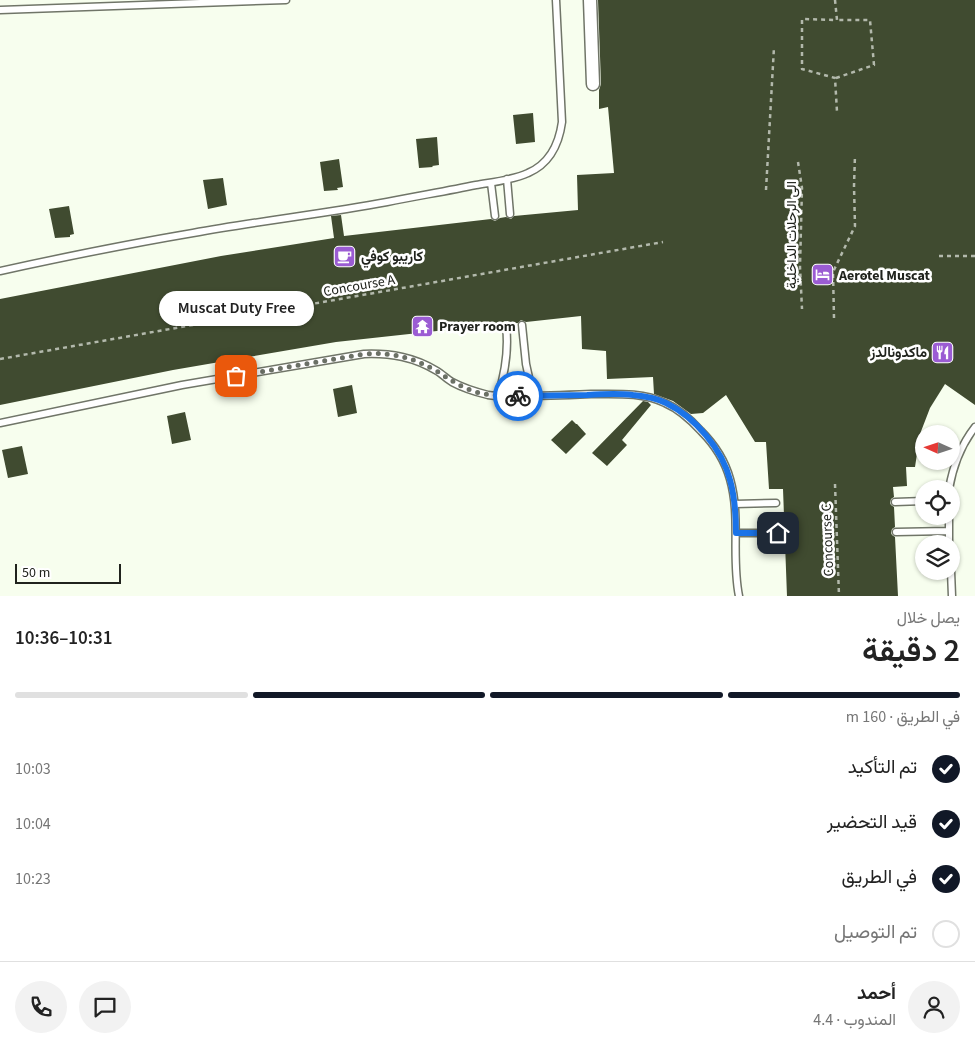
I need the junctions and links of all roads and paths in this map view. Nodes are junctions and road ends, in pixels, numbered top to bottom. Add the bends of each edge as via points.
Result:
1 (286, 0) edge
2 (556, 0) edge
3 (590, 0) edge
4 (835, 0) edge
5 (0, 10) edge
6 (837, 20) junction
7 (774, 47) dead end
8 (835, 78) junction
9 (592, 84) dead end
10 (837, 112) dead end
11 (855, 155) dead end
12 (798, 162) dead end
13 (507, 179) junction
14 (491, 183) junction
15 (766, 190) dead end
16 (510, 214) dead end
17 (495, 216) dead end
18 (663, 242) dead end
19 (939, 256) dead end
20 (975, 256) edge
21 (0, 271) edge
22 (802, 309) dead end
23 (834, 318) dead end
24 (522, 325) dead end
25 (506, 326) dead end
26 (0, 359) edge
27 (498, 396) junction
28 (534, 396) junction
29 (0, 423) edge
30 (975, 427) edge
31 (951, 480) edge
32 (835, 484) dead end
33 (915, 501) edge
34 (895, 502) dead end
35 (776, 503) dead end
36 (735, 504) junction
37 (948, 525) edge
38 (948, 531) junction
39 (896, 532) dead end
40 (736, 533) junction
41 (778, 533) dead end
42 (948, 535) edge
43 (951, 580) edge
44 (739, 596) edge
45 (839, 596) edge
46 (952, 596) edge

1 - 5 lane
2 - 13 lane via 560,135 556,147 540,166
3 - 9 street
4 - 6 path
6 - 8 path via 802,19 802,69
6 - 8 path via 870,20 874,66
7 - 15 path
8 - 10 path
11 - 23 path via 854,226 833,272
12 - 22 path, الى الرحلات الداخلية via 802,188
13 - 14 lane
13 - 16 lane
14 - 17 lane
14 - 21 lane via 194,233
18 - 26 path, Concourse A
19 - 20 path
24 - 28 lane via 526,364
25 - 27 lane via 508,347
27 - 28 lane
27 - 29 lane via 470,390 409,358 380,353 182,385
28 - 36 lane via 619,394 642,396 670,405 695,424 722,458
30 - 31 lane via 962,448
32 - 45 path, Concourse C
33 - 34 lane
35 - 36 lane
36 - 40 lane
37 - 38 lane
38 - 39 lane
38 - 42 lane
40 - 41 lane
40 - 44 lane
43 - 46 lane

